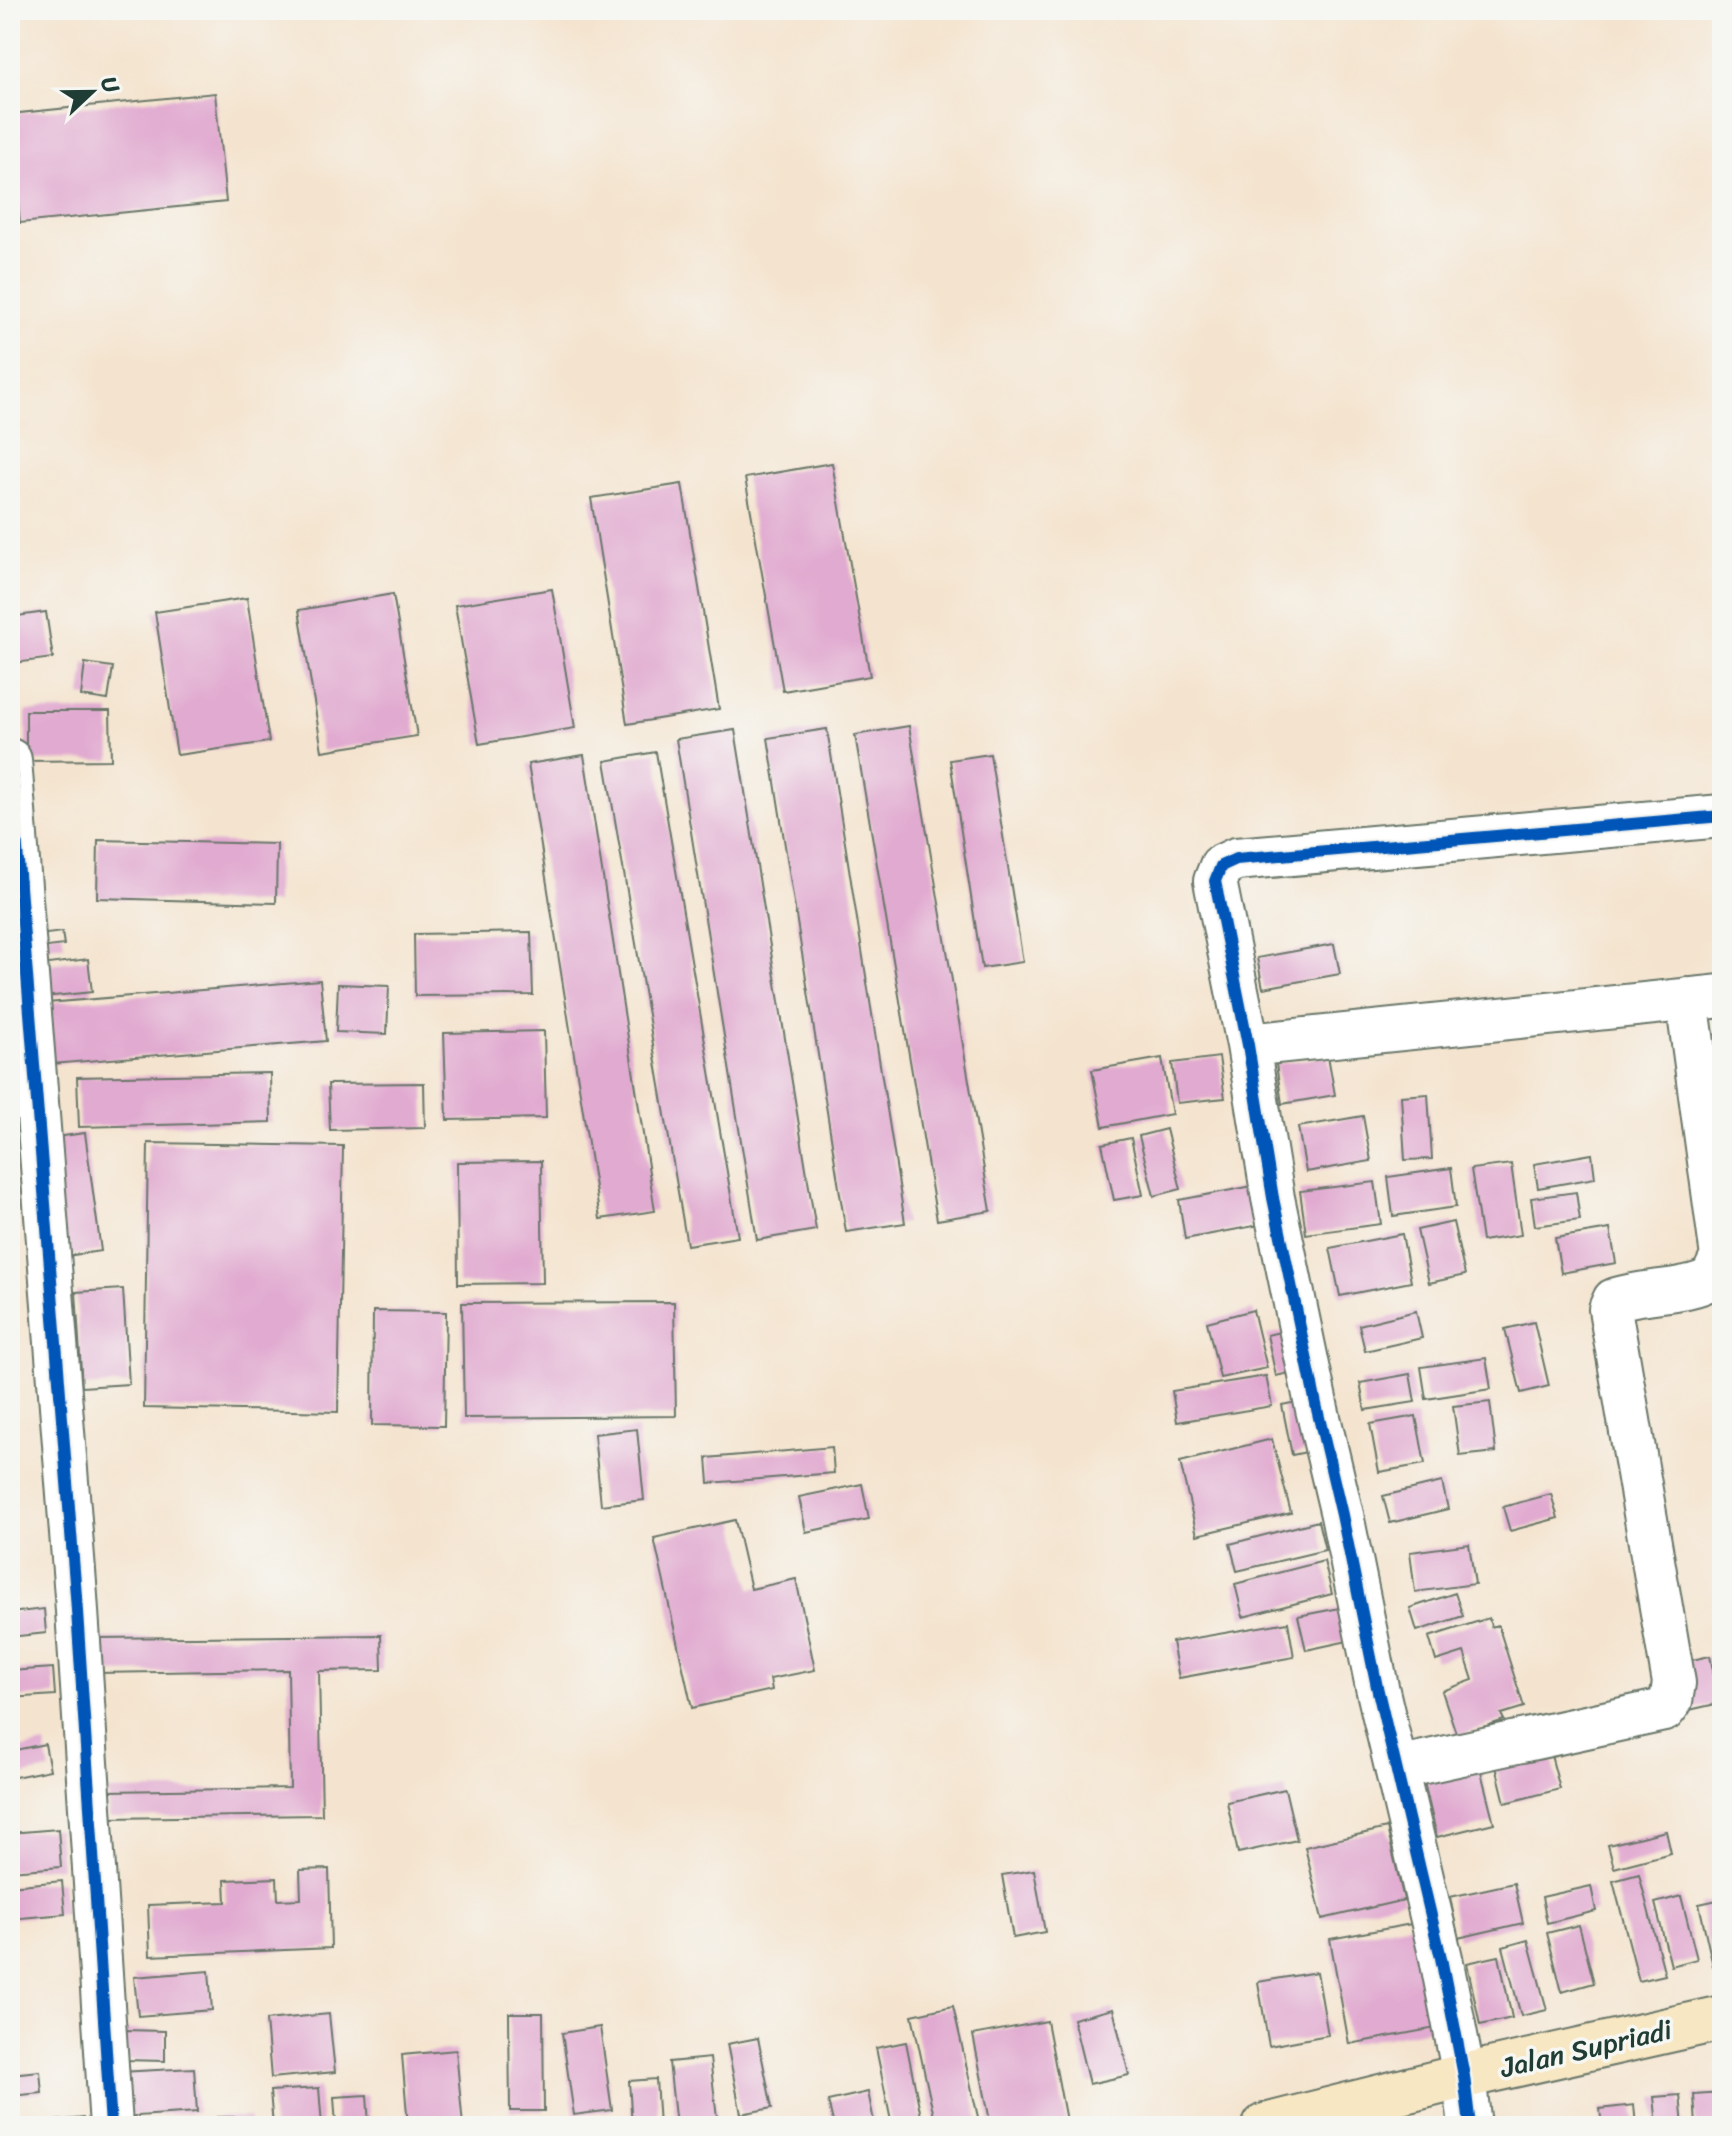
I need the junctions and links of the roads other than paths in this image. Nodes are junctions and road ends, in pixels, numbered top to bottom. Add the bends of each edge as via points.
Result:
1 (10, 760) edge
2 (1722, 816) edge
3 (1705, 998) edge
4 (1248, 1045) junction
5 (1397, 1768) junction
6 (1722, 2018) edge
7 (1464, 2076) junction
8 (111, 2126) edge
9 (1265, 2126) edge
10 (1470, 2126) edge

1 - 8 street via 76,1596
2 - 4 street via 1236,859 1221,866 1215,881
3 - 4 street
3 - 5 street via 1722,1257 1711,1278 1627,1295 1614,1300 1610,1309 1674,1683 1671,1701 1664,1710
4 - 5 street via 1317,1409
5 - 7 street
6 - 7 main road, Jalan Supriadi
7 - 9 main road, Jalan Supriadi
7 - 10 street

